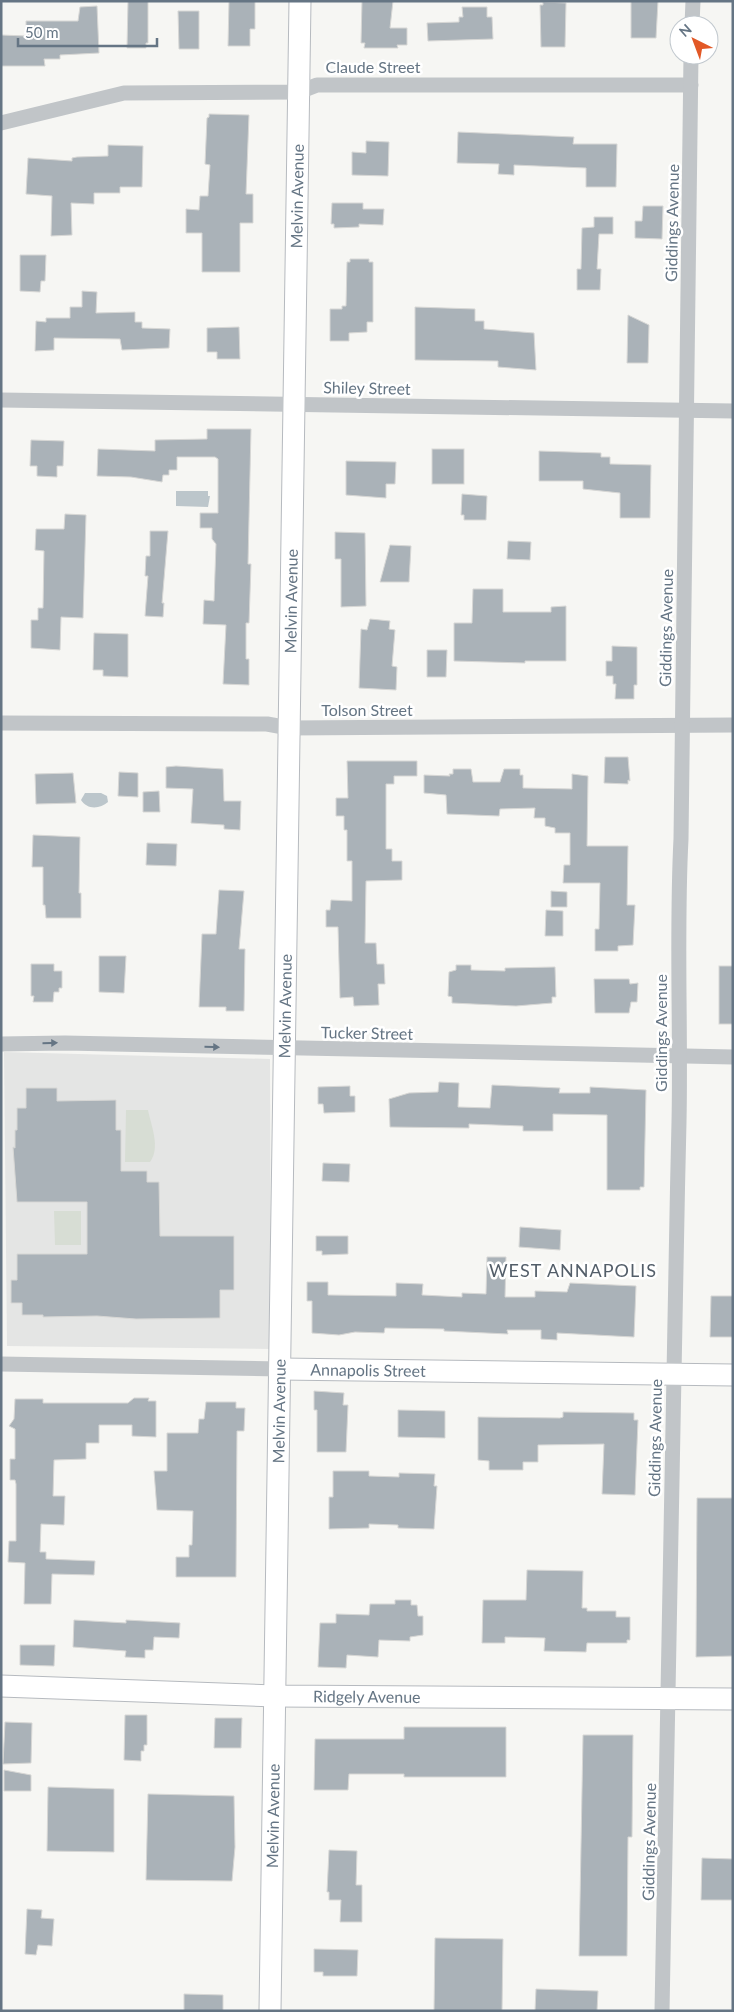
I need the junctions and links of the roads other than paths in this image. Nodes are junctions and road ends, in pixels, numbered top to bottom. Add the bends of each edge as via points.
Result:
1 (300, 1) edge
2 (693, 1) edge
3 (692, 15) edge
4 (691, 65) edge
5 (691, 85) junction
6 (299, 92) junction
7 (1, 123) edge
8 (1, 400) edge
9 (294, 405) junction
10 (687, 411) junction
11 (733, 411) edge
12 (1, 723) edge
13 (682, 725) junction
14 (733, 725) edge
15 (289, 728) junction
16 (1, 1044) edge
17 (284, 1048) junction
18 (733, 1057) edge
19 (680, 1058) junction
20 (1, 1364) edge
21 (280, 1369) junction
22 (674, 1373) junction
23 (733, 1374) edge
24 (1, 1686) edge
25 (274, 1696) junction
26 (670, 1698) junction
27 (733, 1699) edge
28 (270, 2011) edge
29 (662, 2011) edge

1 - 6 street, Melvin Avenue
2 - 3 street
4 - 5 street, Giddings Avenue
5 - 6 street, Claude Street via 318,84
5 - 10 street, Giddings Avenue
6 - 7 street, Claude Street via 124,93
6 - 9 street, Melvin Avenue
8 - 9 street, Shiley Street
9 - 10 street, Shiley Street
9 - 15 street, Melvin Avenue
10 - 11 street, Shiley Street
10 - 13 street, Giddings Avenue
12 - 15 street, Tolson Street via 267,724
13 - 14 street, Tolson Street
13 - 15 street, Tolson Street
13 - 19 street, Giddings Avenue via 677,910
15 - 17 street, Melvin Avenue
16 -> 17 street, Tucker Street
17 - 19 street, Tucker Street
17 - 21 street, Melvin Avenue
18 - 19 street, Tucker Street
19 - 22 street, Giddings Avenue
20 - 21 street, Annapolis Street
21 - 22 street, Annapolis Street
21 - 25 street, Melvin Avenue
22 - 23 street, Annapolis Street
22 - 26 street, Giddings Avenue
24 - 25 street, Ridgely Avenue
25 - 26 street, Ridgely Avenue
25 - 28 street, Melvin Avenue
26 - 27 street, Ridgely Avenue
26 - 29 street, Giddings Avenue

